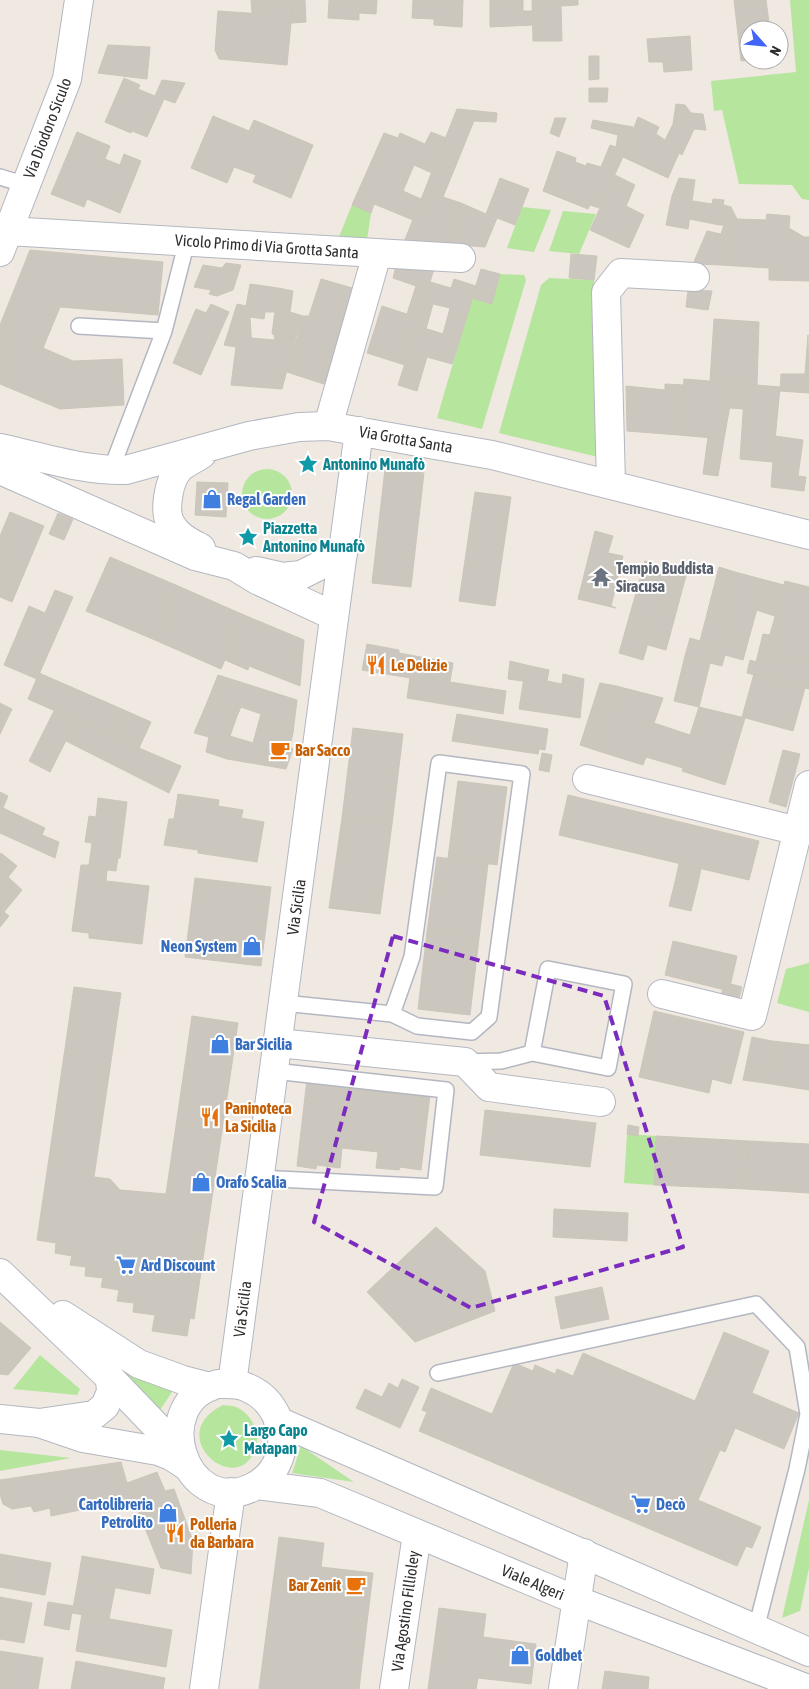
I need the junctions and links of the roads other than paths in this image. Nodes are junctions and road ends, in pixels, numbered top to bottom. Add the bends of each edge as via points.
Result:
1 (79, 0) edge
2 (0, 177) edge
3 (26, 185) junction
4 (4, 241) edge
5 (187, 241) junction
6 (377, 254) junction
7 (461, 258) dead end
8 (695, 277) dead end
9 (80, 326) dead end
10 (164, 332) junction
11 (328, 426) junction
12 (358, 431) junction
13 (211, 447) junction
14 (0, 448) edge
15 (0, 470) edge
16 (111, 470) junction
17 (611, 484) junction
18 (809, 535) edge
19 (342, 554) junction
20 (234, 566) junction
21 (334, 616) junction
22 (587, 779) dead end
23 (809, 785) edge
24 (798, 831) junction
25 (662, 994) dead end
26 (283, 1003) junction
27 (392, 1014) junction
28 (278, 1043) junction
29 (532, 1054) junction
30 (465, 1062) junction
31 (274, 1071) junction
32 (601, 1102) dead end
33 (259, 1178) junction
34 (4, 1277) edge
35 (438, 1372) dead end
36 (110, 1378) junction
37 (221, 1385) junction
38 (0, 1419) edge
39 (278, 1421) junction
40 (38, 1423) junction
41 (185, 1462) junction
42 (257, 1485) junction
43 (231, 1492) junction
44 (416, 1534) junction
45 (584, 1553) junction
46 (576, 1600) junction
47 (756, 1629) junction
48 (809, 1652) edge
49 (776, 1683) edge
50 (204, 1689) edge
51 (394, 1689) edge
52 (563, 1689) edge
53 (808, 1689) edge

1 - 3 street, Via Diodoro Siculo via 67,79
2 - 3 lane
3 - 4 street, Via Diodoro Siculo
4 - 5 street, Vicolo Primo di Via Grotta Santa
5 - 6 street, Vicolo Primo di Via Grotta Santa
5 - 10 lane
6 - 7 street
6 - 11 street, Vicolo Primo di Via Grotta Santa
8 - 17 street via 621,274 606,292
9 - 10 lane
10 - 16 lane
11 - 12 street, Via Grotta Santa
11 - 13 street, Via Grotta Santa via 299,427
12 - 17 street, Via Grotta Santa via 492,454
12 - 19 street, Via Sicilia
13 - 16 street, Via Grotta Santa via 126,470
13 - 20 street via 178,470 169,491 167,509 170,524 185,540
14 - 16 street, Via Grotta Santa
15 - 20 street via 194,556
17 - 18 street, Via Grotta Santa
19 - 20 street via 301,575 283,577
19 - 21 street, Via Sicilia
20 - 21 street
21 - 26 street, Via Sicilia
22 - 24 street
23 - 24 street
24 - 25 street via 752,1016
26 - 27 lane
26 - 28 street, Via Sicilia
27 - 27 lane via 417,1026 472,1032 489,1017 522,774 439,763 412,958
28 - 30 street
28 - 31 street, Via Sicilia
29 - 29 lane via 548,970 624,984 608,1068
29 - 30 lane via 501,1061
30 - 32 street via 489,1087
31 - 33 street, Via Sicilia
31 - 33 lane via 446,1090 435,1187
33 - 37 street, Via Sicilia
34 - 36 street
34 - 37 street via 139,1364 183,1380
35 - 47 lane via 756,1304 797,1347 808,1414
36 - 40 street via 111,1392 105,1406 94,1415
36 - 41 street
37 - 39 street via 248,1387 270,1404
37 - 41 street via 192,1399 182,1418 179,1437
38 - 40 street
39 - 42 street via 282,1433 280,1457 267,1478
39 - 45 street
40 - 41 street via 84,1438 158,1451
41 - 43 street via 201,1482 215,1490
42 - 43 street
42 - 44 street, Viale Algeri via 320,1493
43 - 50 street
44 - 46 street, Viale Algeri
44 - 51 street, Via Agostino Fillioley
45 - 46 street
45 - 47 street
46 - 49 street, Viale Algeri
46 - 52 street
47 - 48 street
49 - 53 street, Viale Algeri

